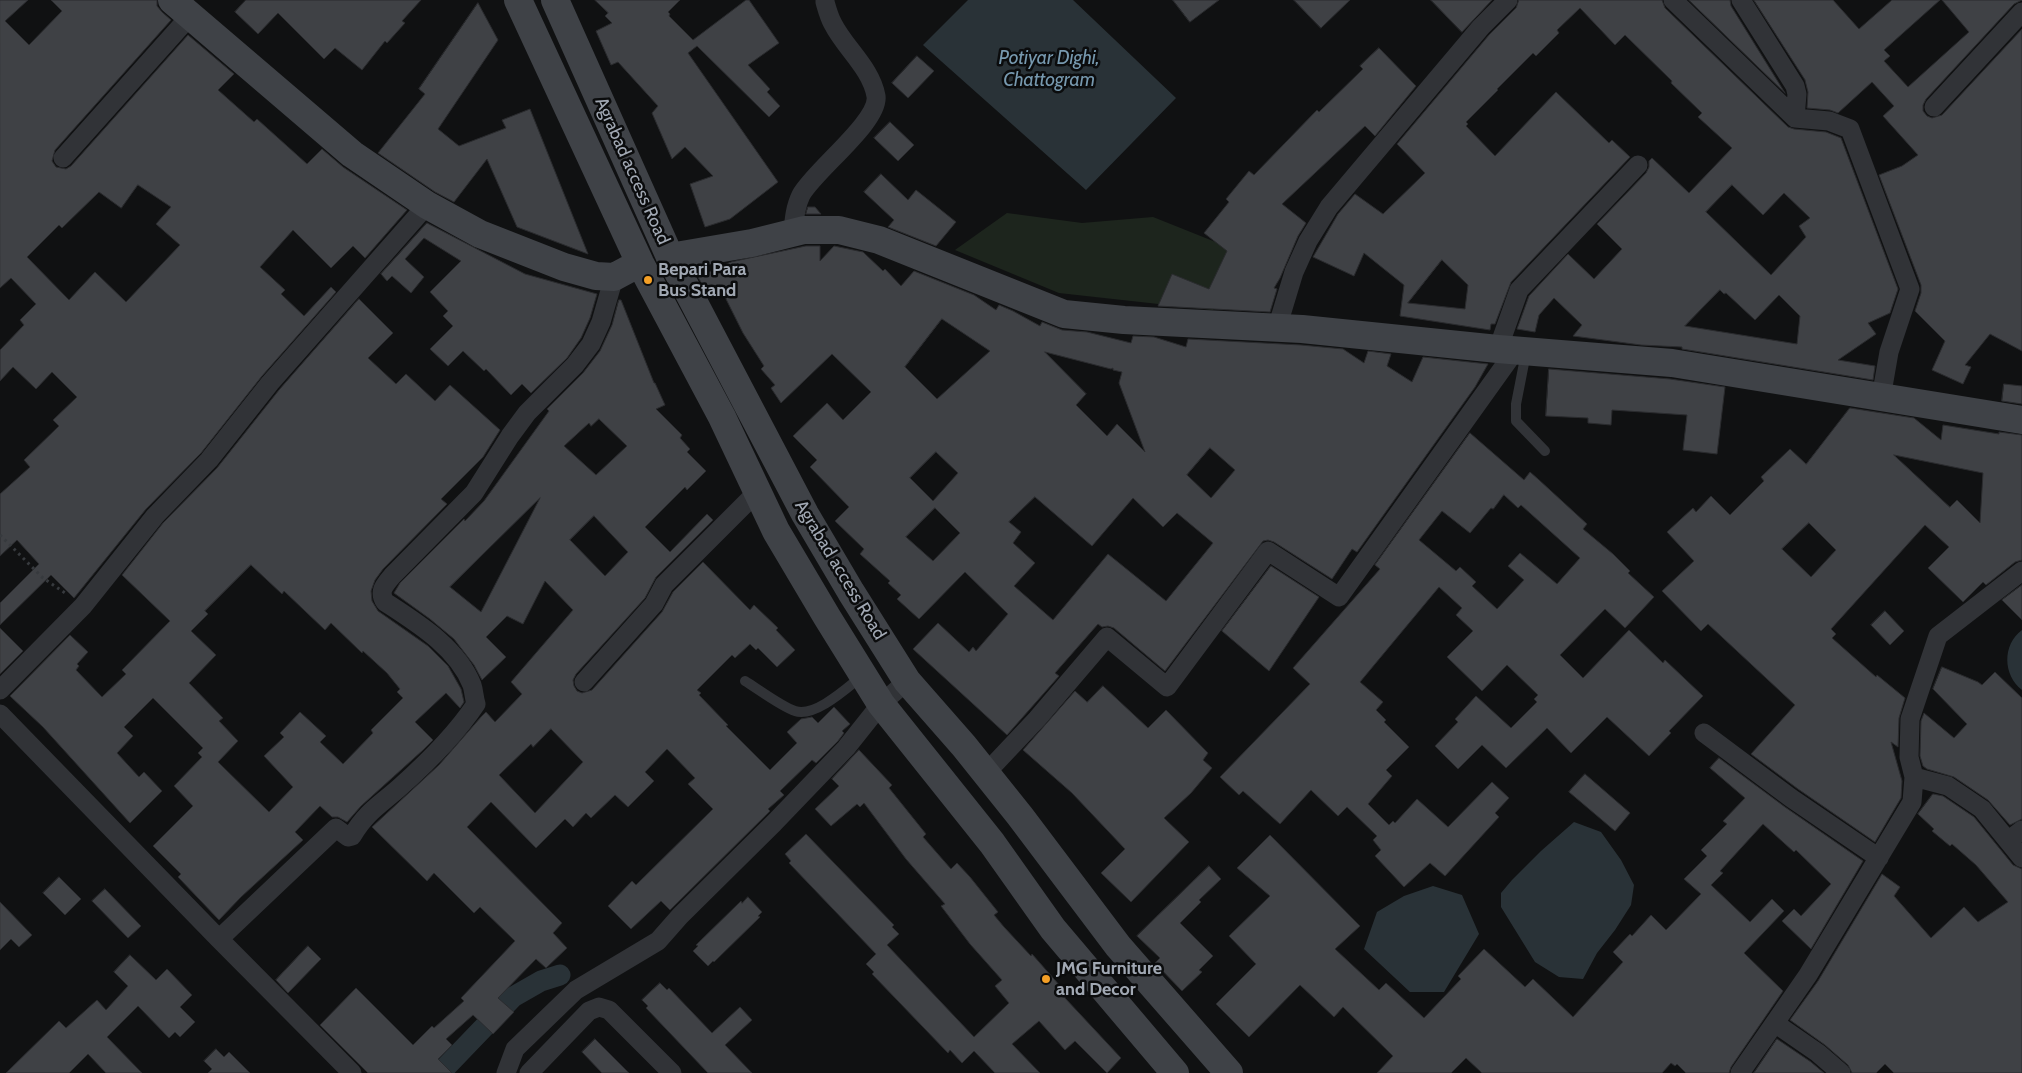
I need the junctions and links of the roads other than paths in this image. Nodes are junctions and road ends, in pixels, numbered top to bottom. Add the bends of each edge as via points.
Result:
1 (518, 0) edge
2 (555, 0) edge
3 (826, 0) edge
4 (1508, 0) edge
5 (1674, 0) edge
6 (1741, 0) edge
7 (181, 8) edge
8 (2022, 12) edge
9 (1934, 107) dead end
10 (1795, 118) junction
11 (63, 158) dead end
12 (1638, 165) dead end
13 (427, 205) junction
14 (793, 232) junction
15 (670, 257) junction
16 (640, 263) junction
17 (614, 277) junction
18 (1277, 328) junction
19 (1513, 351) junction
20 (1881, 398) junction
21 (2022, 420) edge
22 (1545, 450) dead end
23 (758, 492) junction
24 (2022, 571) edge
25 (863, 675) junction
26 (745, 681) dead end
27 (907, 681) junction
28 (584, 682) dead end
29 (0, 690) edge
30 (881, 704) junction
31 (0, 714) edge
32 (1704, 733) dead end
33 (986, 773) junction
34 (1914, 778) junction
35 (2015, 835) edge
36 (1879, 858) junction
37 (2022, 858) edge
38 (218, 939) junction
39 (1776, 1024) junction
40 (352, 1073) edge
41 (506, 1073) edge
42 (529, 1073) edge
43 (672, 1073) edge
44 (1175, 1073) edge
45 (1229, 1073) edge
46 (1740, 1073) edge
47 (1841, 1073) edge

1 - 16 main road, Agrabad access Road
2 - 15 main road, Agrabad access Road
3 - 14 street via 833,24 870,79 876,98 872,113 801,196
4 - 18 street via 1480,26 1329,207 1294,272
5 - 10 street
6 - 10 street via 1795,86 1798,94
7 - 11 street
7 - 13 main road via 352,154
8 - 9 street
10 - 20 street via 1828,121 1850,129 1910,289 1889,352
12 - 19 street via 1520,290
13 - 17 main road via 480,234 564,267 596,276
13 - 29 street via 270,383 209,460 155,516 83,606
14 - 15 main road via 752,243
14 - 18 main road via 839,230 879,240 1064,314
15 - 27 main road, Agrabad access Road via 805,514
16 - 17 main road
16 - 23 main road, Agrabad access Road
17 - 38 street via 591,344 575,365 527,413 474,493 382,589 381,596 385,602 444,645 460,664 472,684 476,704 451,736 400,787 372,809 352,836 336,828
18 - 19 main road
19 - 20 main road via 1672,363
19 - 22 lane via 1516,421
19 - 33 street via 1339,597 1268,551 1168,687 1107,637
20 - 21 main road
23 - 25 main road, Agrabad access Road via 776,531
23 - 28 street via 664,585 654,604
24 - 34 street via 1938,636 1910,719 1909,756
25 - 26 lane via 829,702 813,710 797,712
25 - 30 main road, Agrabad access Road
27 - 30 street
27 - 33 main road, Agrabad access Road
30 - 41 street via 846,748 658,941 576,990 515,1048
30 - 44 main road, Agrabad access Road via 992,843 1053,929
31 - 38 street
32 - 36 street
33 - 45 main road, Agrabad access Road via 1118,946
34 - 35 street via 1948,786
34 - 36 street via 1912,802
35 - 37 street
36 - 39 street
38 - 40 street
39 - 46 street
39 - 47 street
42 - 43 street via 589,1011 599,1007 609,1010

